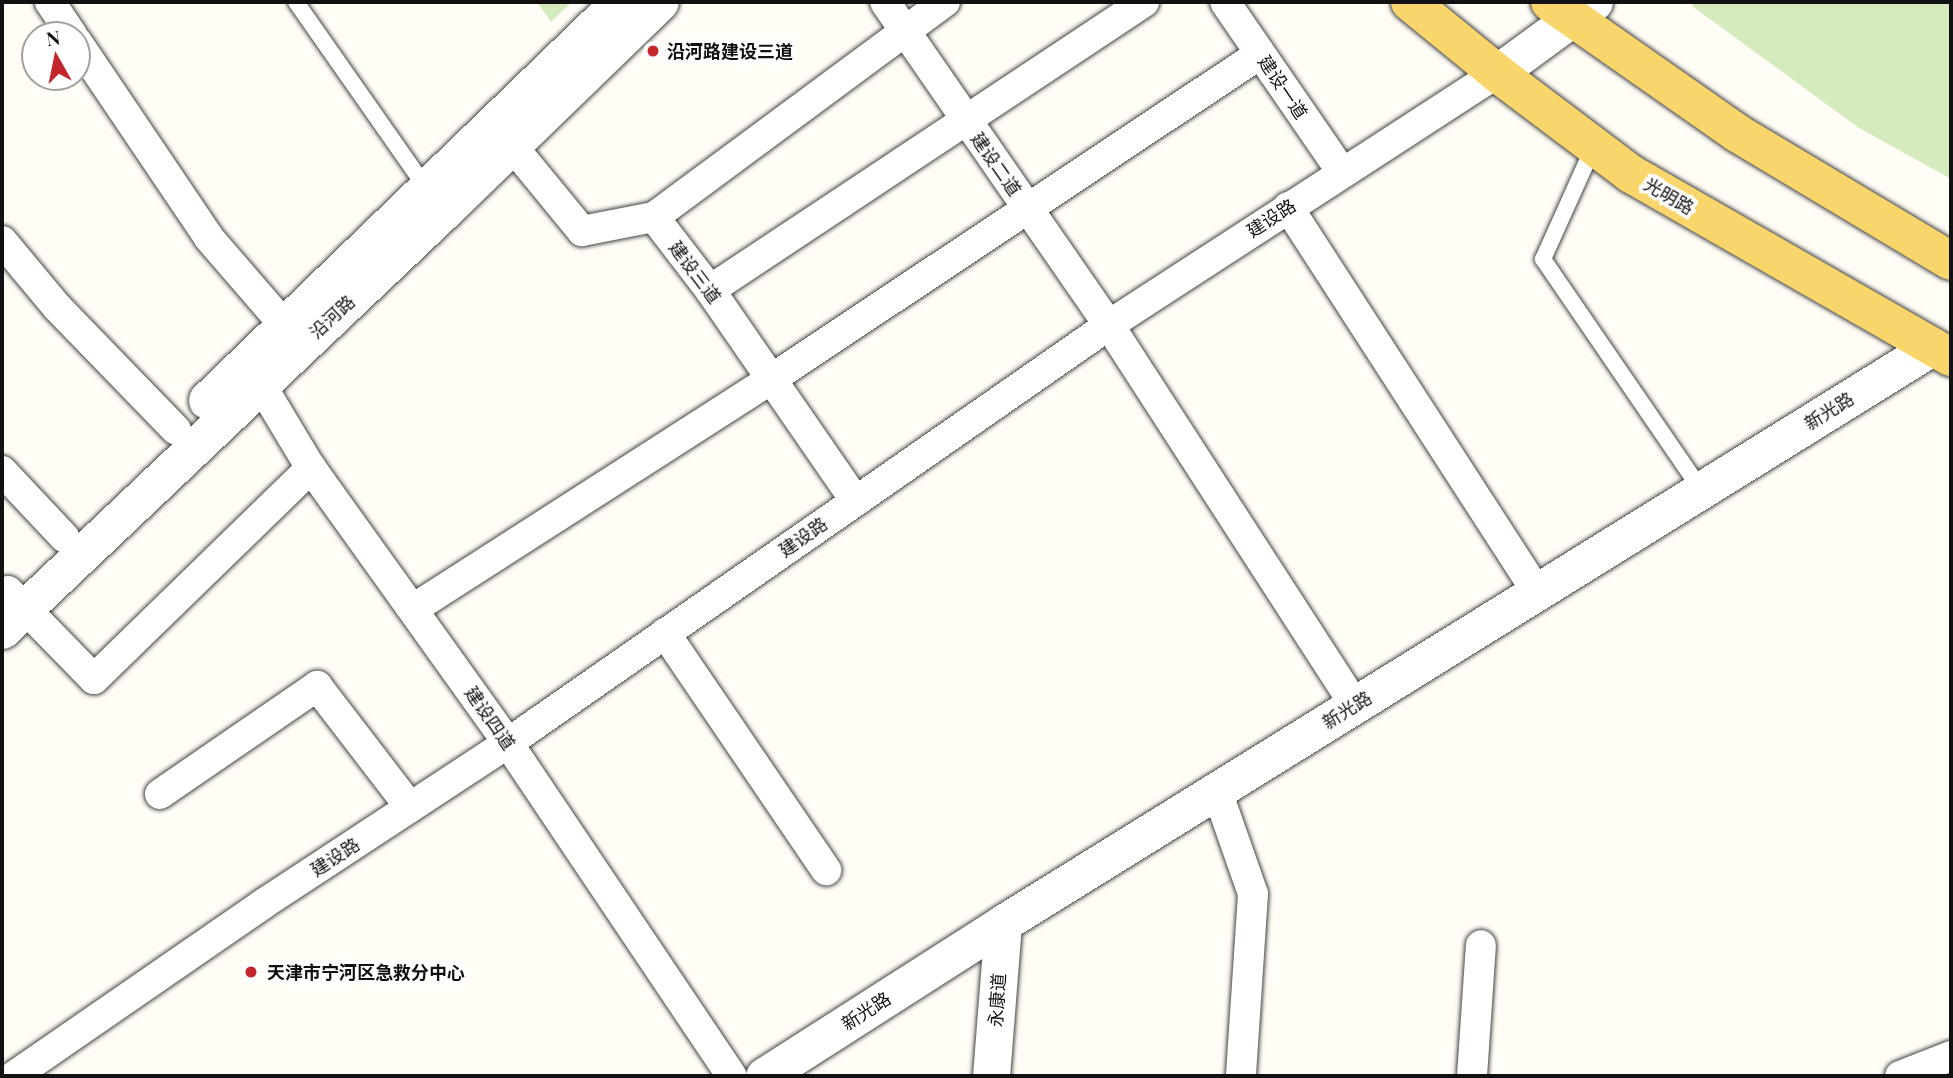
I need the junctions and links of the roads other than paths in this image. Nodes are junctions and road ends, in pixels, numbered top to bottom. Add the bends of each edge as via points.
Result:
1 (50, 2) edge
2 (296, 2) edge
3 (619, 2) edge
4 (660, 2) edge
5 (884, 2) edge
6 (945, 2) edge
7 (1144, 2) edge
8 (1225, 2) edge
9 (1410, 2) edge
10 (1571, 7) edge
11 (63, 21) edge
12 (902, 31) junction
13 (1261, 54) junction
14 (91, 63) edge
15 (1497, 73) junction
16 (964, 119) junction
17 (502, 135) junction
18 (1593, 148) junction
19 (1341, 172) junction
20 (435, 201) junction
21 (1288, 207) junction
22 (1026, 208) junction
23 (654, 217) junction
24 (2, 241) edge
25 (1951, 261) edge
26 (710, 290) junction
27 (1109, 325) junction
28 (285, 326) junction
29 (1942, 352) edge
30 (254, 373) junction
31 (770, 380) junction
32 (176, 430) junction
33 (311, 468) junction
34 (2, 471) edge
35 (1701, 490) junction
36 (855, 500) junction
37 (64, 537) junction
38 (1537, 592) junction
39 (9, 606) edge
40 (412, 609) junction
41 (665, 633) junction
42 (1355, 705) junction
43 (508, 743) junction
44 (1217, 791) junction
45 (160, 794) dead end
46 (410, 807) junction
47 (826, 870) dead end
48 (1003, 923) junction
49 (1481, 945) dead end
50 (1951, 1056) edge
51 (14, 1076) edge
52 (732, 1076) edge
53 (764, 1076) edge
54 (991, 1076) edge
55 (1241, 1076) edge
56 (1472, 1076) edge
57 (1900, 1076) edge

1 - 11 street
2 - 20 lane
3 - 17 street, 沿河路
4 - 17 street, 沿河路
5 - 12 street, 建设二道
6 - 12 street
7 - 16 street
8 - 13 street, 建设一道
9 - 15 main road, 光明路
10 - 15 street, 建设路
10 - 25 main road via 1737,134
12 - 16 street, 建设二道
12 - 23 street
13 - 19 street, 建设一道
13 - 22 street
14 - 28 street via 209,238
15 - 18 main road, 光明路
15 - 19 street, 建设路
16 - 22 street, 建设二道
16 - 26 street
17 - 20 street, 沿河路
17 - 23 street via 582,231
18 - 29 main road, 光明路
18 - 35 lane via 1543,258
19 - 21 street, 建设路
20 - 28 street, 沿河路
20 - 30 street, 沿河路
21 - 27 street, 建设路
21 - 38 street
22 - 27 street, 建设二道
22 - 31 street
23 - 26 street, 建设三道
24 - 32 street via 57,307
26 - 31 street, 建设三道
27 - 36 street, 建设路
27 - 42 street, 建设二道
28 - 30 street, 沿河路
29 - 35 street, 新光路
30 - 32 street, 沿河路
30 - 33 street, 建设四道
30 - 39 street, 沿河路
31 - 36 street, 建设三道
31 - 40 street
32 - 37 street, 沿河路
33 - 39 street via 94,679
33 - 40 street, 建设四道
34 - 37 street
35 - 38 street, 新光路
36 - 41 street, 建设路
37 - 39 street, 沿河路
38 - 42 street, 新光路
40 - 43 street, 建设四道
41 - 43 street, 建设路
41 - 47 street
42 - 44 street, 新光路
43 - 46 street, 建设路
43 - 52 street, 建设四道
44 - 48 street, 新光路
44 - 55 street via 1253,894
45 - 46 street via 317,687
46 - 51 street, 建设路
48 - 53 street, 新光路
48 - 54 street, 永康道
49 - 56 street
50 - 57 street

